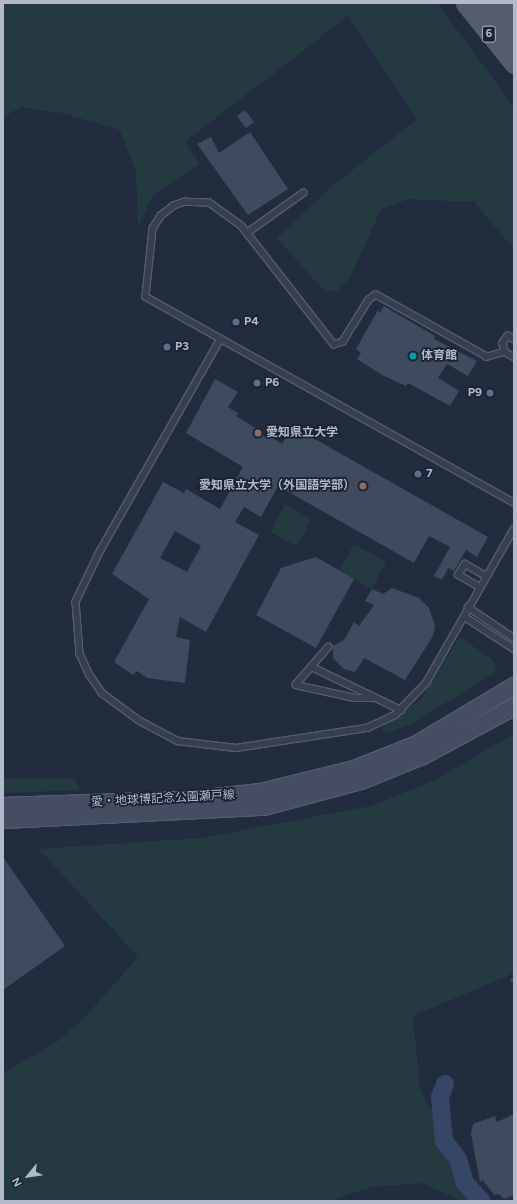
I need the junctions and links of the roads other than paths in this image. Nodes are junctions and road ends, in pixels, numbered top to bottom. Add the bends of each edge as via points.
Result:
1 (465, 3) edge
2 (484, 3) edge
3 (500, 3) edge
4 (514, 19) edge
5 (514, 41) edge
6 (514, 64) edge
7 (303, 193) dead end
8 (247, 233) junction
9 (221, 340) junction
10 (514, 340) edge
11 (505, 352) junction
12 (514, 357) edge
13 (514, 503) edge
14 (514, 529) edge
15 (486, 576) junction
16 (480, 587) junction
17 (468, 607) junction
18 (464, 617) junction
19 (514, 638) edge
20 (329, 647) dead end
21 (514, 649) edge
22 (312, 667) junction
23 (514, 686) edge
24 (374, 698) junction
25 (514, 706) edge
26 (401, 710) junction
27 (3, 806) edge
28 (3, 820) edge

1 - 6 main road, 6
2 - 5 main road, 6
3 - 4 main road, 6
7 - 8 lane
8 - 9 lane via 208,203 196,201 174,206 161,216 153,229 146,298
8 - 11 lane via 323,336 334,345 343,342 369,300 376,294 487,357
9 - 13 lane
9 - 26 lane via 101,550 76,602 80,654 90,675 102,693 158,733 209,746 236,748 367,728
10 - 11 lane via 508,336 503,343
11 - 12 lane
14 - 15 lane
15 - 16 lane
15 - 16 lane via 465,564 458,575
16 - 17 lane
17 - 18 lane
17 - 19 lane
18 - 21 lane
18 - 26 lane via 426,683
20 - 22 lane
22 - 24 lane
22 - 24 lane via 296,685 355,698
23 - 27 main road, 愛・地球博記念公園瀬戸線 via 415,745 354,769 262,792 188,800
24 - 26 lane
25 - 28 main road, 愛・地球博記念公園瀬戸線 via 403,765 361,781 264,807

